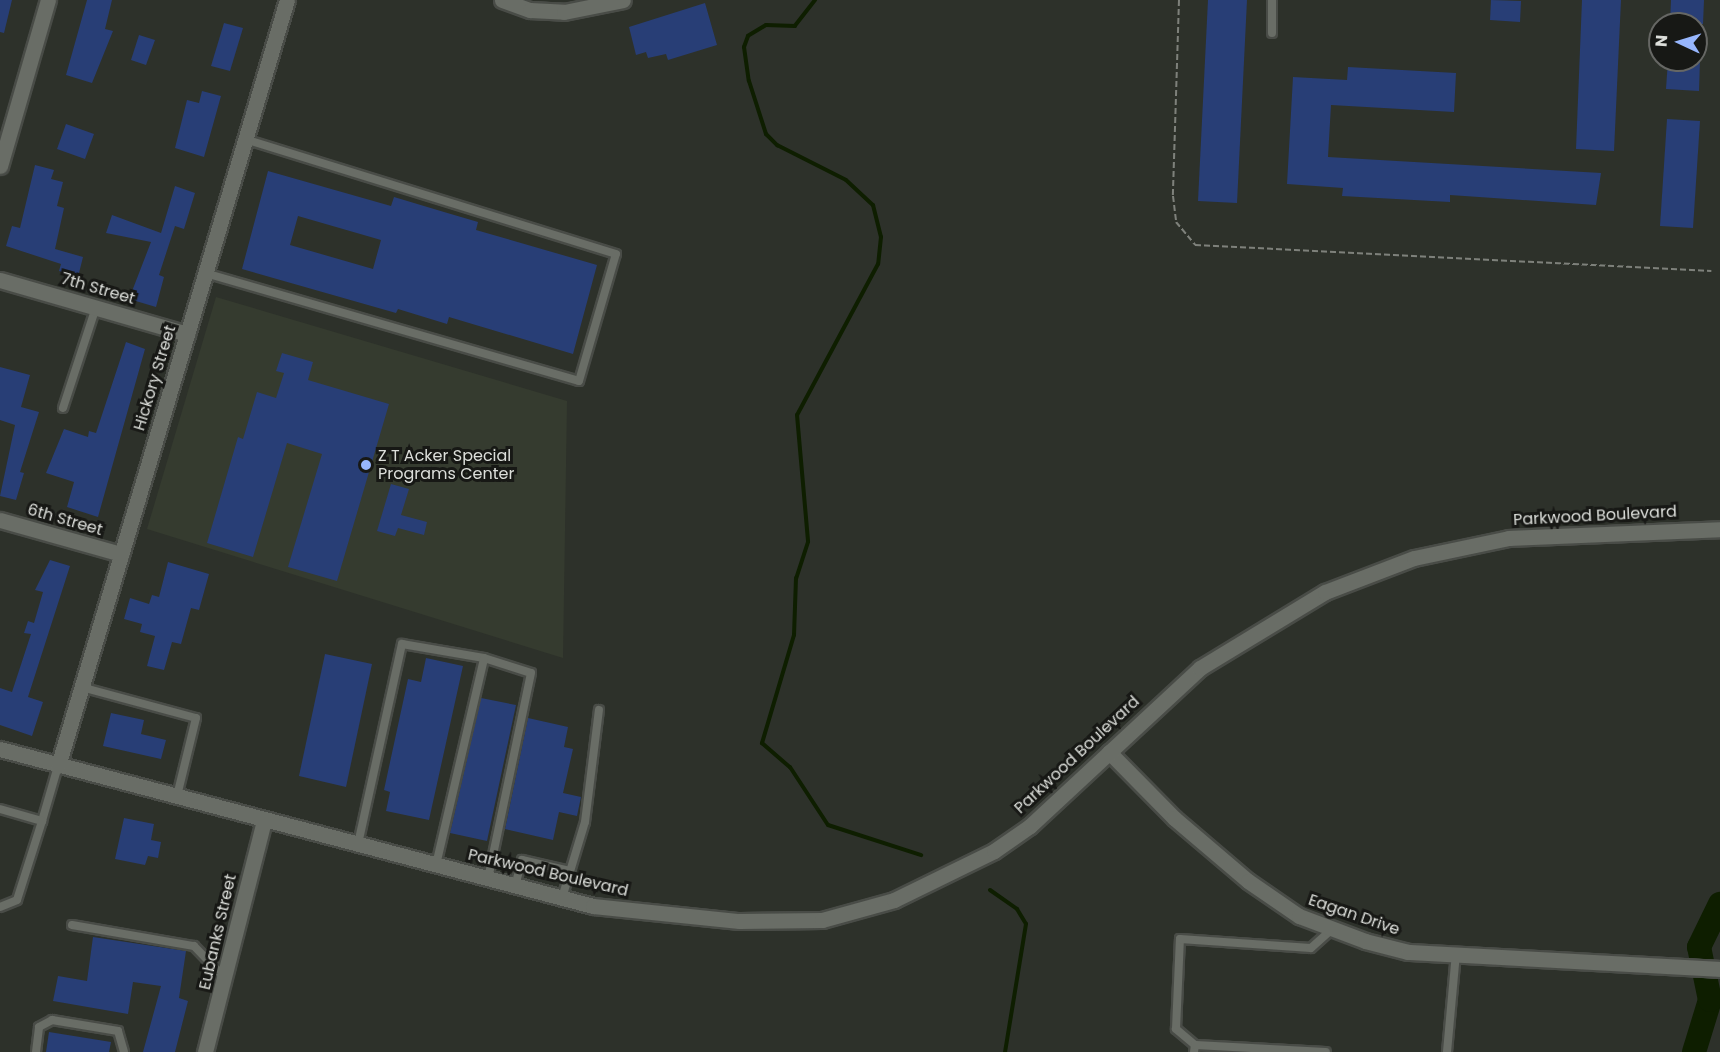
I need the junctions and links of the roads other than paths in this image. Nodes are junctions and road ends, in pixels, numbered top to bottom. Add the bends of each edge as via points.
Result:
1 (48, 0) edge
2 (287, 0) edge
3 (502, 0) edge
4 (623, 0) edge
5 (1272, 0) edge
6 (1272, 33) dead end
7 (245, 139) junction
8 (0, 166) edge
9 (205, 273) junction
10 (0, 279) edge
11 (96, 307) junction
12 (187, 334) junction
13 (63, 408) dead end
14 (0, 520) edge
15 (1720, 529) edge
16 (121, 554) junction
17 (484, 658) junction
18 (81, 687) junction
19 (599, 710) dead end
20 (0, 749) edge
21 (1109, 752) junction
22 (58, 766) junction
23 (177, 796) junction
24 (0, 809) edge
25 (264, 819) junction
26 (42, 821) junction
27 (358, 844) junction
28 (436, 865) junction
29 (570, 871) junction
30 (488, 878) junction
31 (515, 886) junction
32 (562, 898) junction
33 (0, 907) edge
34 (72, 925) dead end
35 (1334, 928) junction
36 (1456, 954) junction
37 (1720, 969) edge
38 (226, 980) junction
39 (1194, 1049) edge
40 (36, 1052) edge
41 (124, 1052) edge
42 (206, 1052) edge
43 (1326, 1052) edge
44 (1447, 1052) edge

1 - 8 street
2 - 7 street, Hickory Street
3 - 4 street via 530,9 564,12
5 - 6 lane
7 - 9 street, Hickory Street
7 - 9 lane via 616,254 579,381
9 - 12 street, Hickory Street
10 - 11 street, 7th Street
11 - 12 street, 7th Street
11 - 13 lane
12 - 16 street, Hickory Street
14 - 16 street, 6th Street
15 - 21 street, Parkwood Boulevard via 1509,538 1385,569 1325,592 1238,641 1167,695
16 - 18 street, Hickory Street
17 - 27 lane via 402,644
17 - 28 lane
17 - 30 lane via 531,674
18 - 22 street, Hickory Street
18 - 23 lane via 196,718
19 - 29 lane via 585,822
20 - 22 street, Parkwood Boulevard
21 - 32 street, Parkwood Boulevard via 1030,826 994,851 930,885 855,913 789,922 739,921 640,913
21 - 35 street, Eagan Drive via 1223,863 1299,916
22 - 23 street, Parkwood Boulevard
22 - 26 lane
23 - 25 street, Parkwood Boulevard
24 - 26 lane
25 - 27 street, Parkwood Boulevard
25 - 38 street, Eubanks Street
26 - 33 lane via 17,900
27 - 28 street, Parkwood Boulevard
28 - 30 street, Parkwood Boulevard
29 - 31 lane via 522,860
29 - 32 lane
30 - 31 street, Parkwood Boulevard
31 - 32 street, Parkwood Boulevard
34 - 38 lane via 194,946
35 - 36 street, Eagan Drive via 1386,949
35 - 39 lane via 1311,948 1180,939 1176,1029
36 - 37 street, Eagan Drive
36 - 44 lane
38 - 42 street, Eubanks Street
39 - 43 lane
40 - 41 lane via 39,1027 52,1020 118,1031

